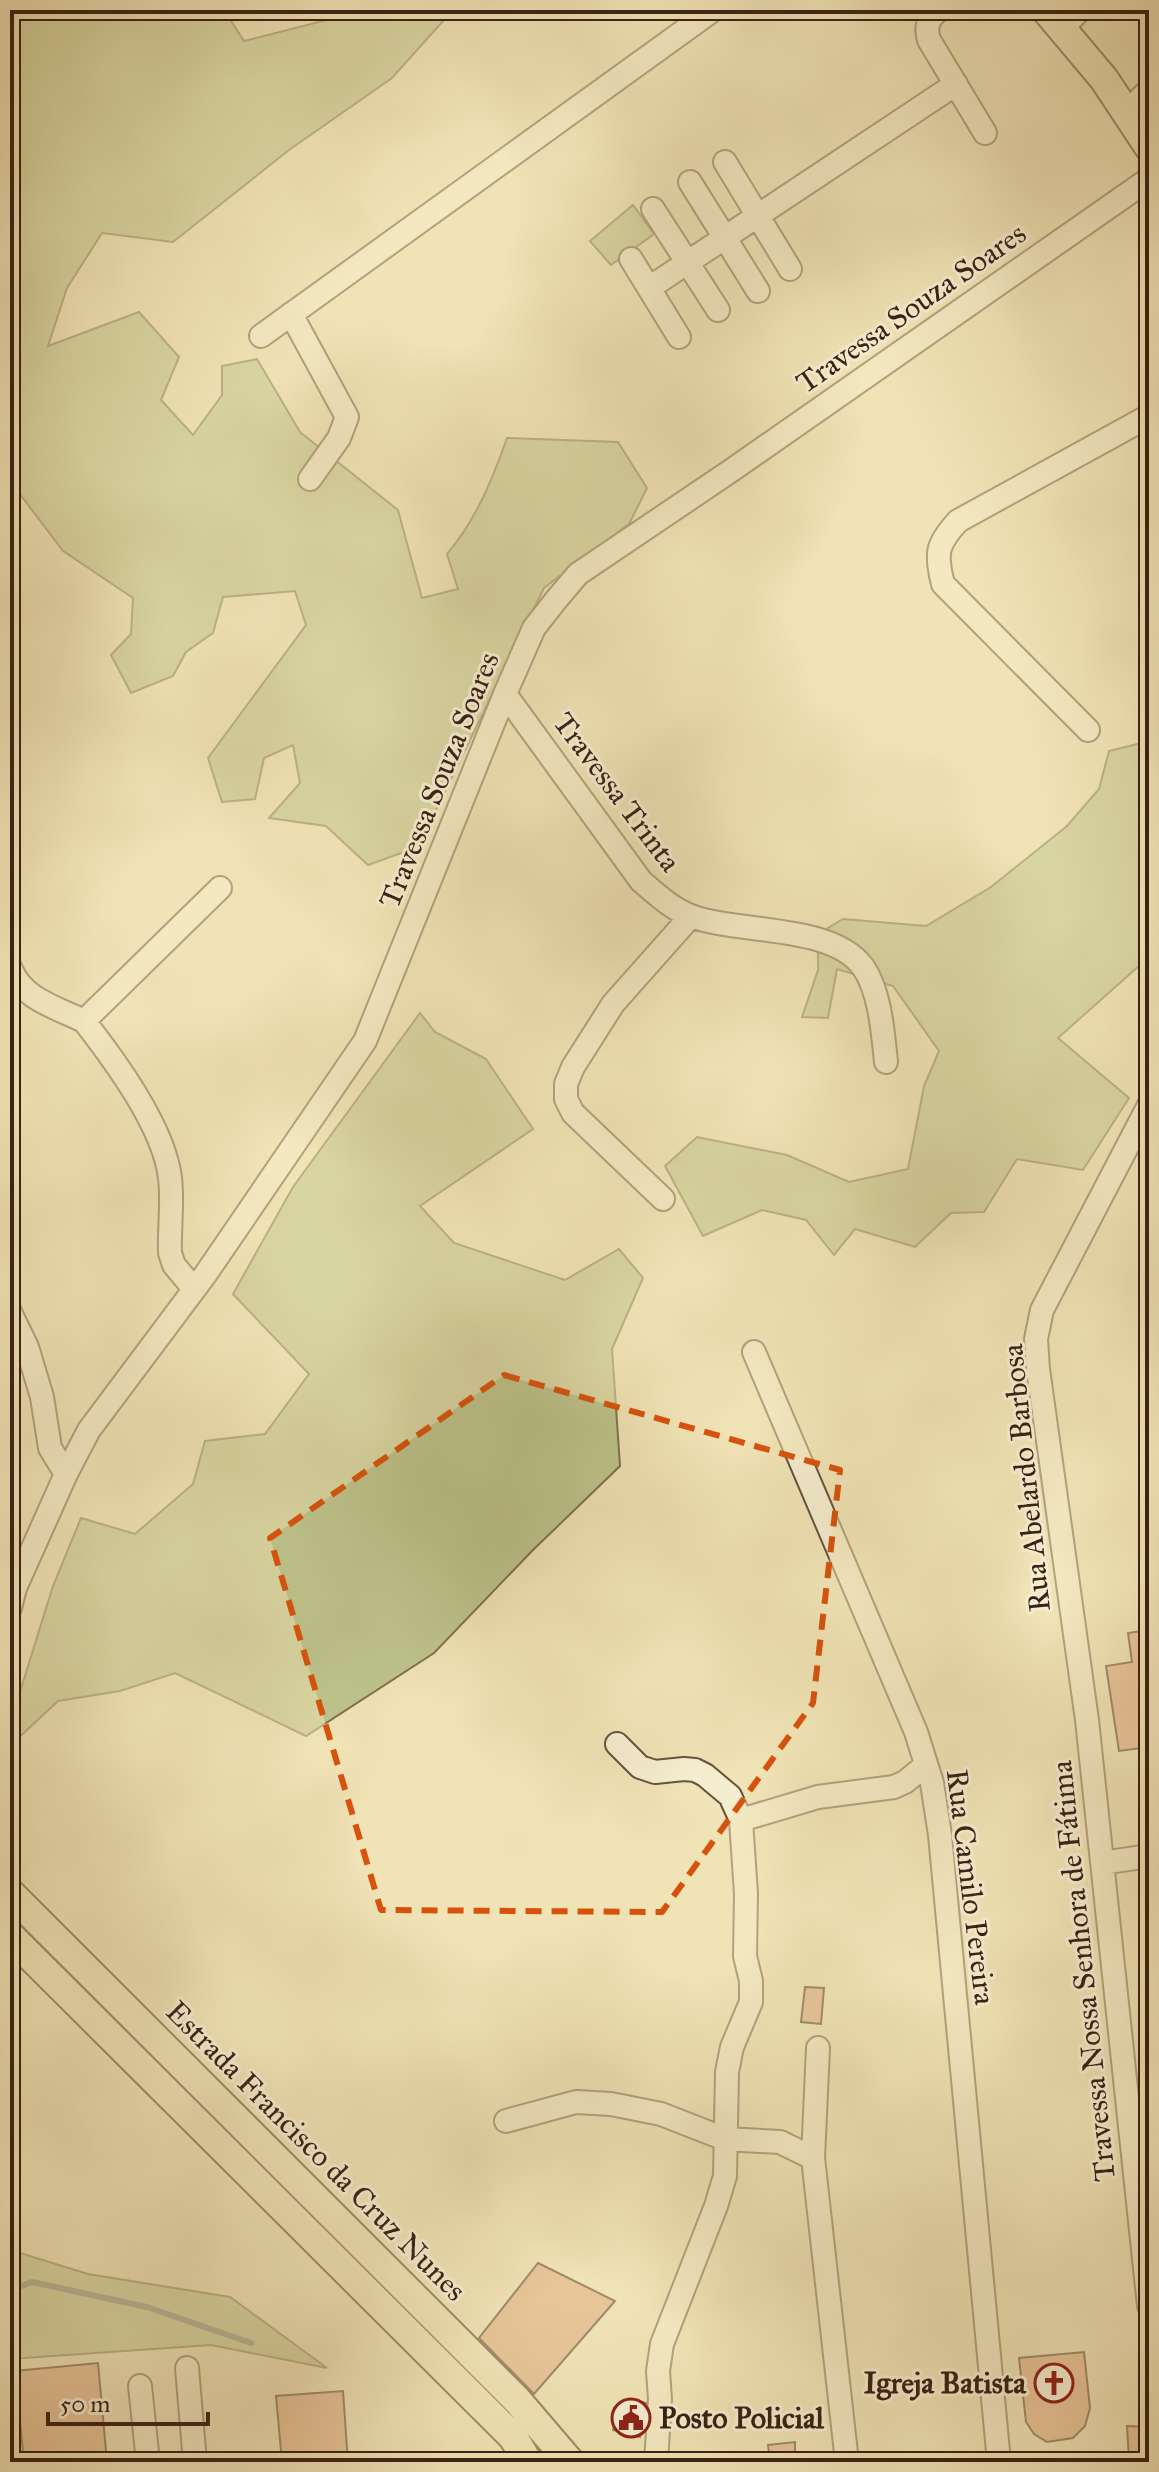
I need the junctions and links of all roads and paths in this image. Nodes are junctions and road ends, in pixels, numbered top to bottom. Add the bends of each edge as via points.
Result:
1 (713, 10) edge
2 (939, 10) edge
3 (1063, 16) edge
4 (956, 84) junction
5 (1149, 90) edge
6 (1127, 112) junction
7 (985, 133) dead end
8 (1149, 147) edge
9 (725, 162) dead end
10 (1149, 179) edge
11 (690, 182) dead end
12 (653, 209) dead end
13 (758, 216) junction
14 (725, 238) junction
15 (631, 259) dead end
16 (687, 263) junction
17 (790, 269) dead end
18 (649, 288) junction
19 (758, 291) dead end
20 (718, 310) dead end
21 (291, 314) junction
22 (261, 336) dead end
23 (679, 337) dead end
24 (1149, 416) edge
25 (310, 479) dead end
26 (505, 694) junction
27 (1088, 730) dead end
28 (220, 888) dead end
29 (691, 916) junction
30 (10, 967) edge
31 (84, 1021) junction
32 (886, 1062) dead end
33 (1149, 1105) edge
34 (663, 1199) dead end
35 (194, 1289) junction
36 (10, 1312) edge
37 (754, 1352) dead end
38 (66, 1474) junction
39 (10, 1608) edge
40 (1074, 1631) joint
41 (617, 1744) dead end
42 (926, 1765) junction
43 (741, 1820) junction
44 (1149, 1856) edge
45 (1102, 1863) junction
46 (10, 1893) edge
47 (10, 1936) edge
48 (818, 2048) dead end
49 (506, 2121) dead end
50 (725, 2139) junction
51 (813, 2158) junction
52 (1149, 2306) edge
53 (187, 2368) dead end
54 (140, 2386) dead end
55 (148, 2462) edge
56 (195, 2462) edge
57 (528, 2462) edge
58 (570, 2462) edge
59 (656, 2462) edge
60 (847, 2462) edge
61 (999, 2462) edge

1 - 21 street
2 - 4 street via 927,33
3 - 6 main road
4 - 7 street
4 - 13 street
5 - 6 street
6 - 8 main road
9 - 13 street
10 - 26 street, Travessa Souza Soares via 578,574 534,628
11 - 14 street
12 - 16 street
13 - 14 street
13 - 17 street
14 - 16 street
14 - 19 street
15 - 18 street
16 - 18 street
16 - 20 street
18 - 23 street
21 - 22 street
21 - 25 street via 347,417
24 - 27 street via 958,521 941,540 937,562 943,584
26 - 29 street, Travessa Trinta via 641,881
26 - 35 street, Travessa Souza Soares via 365,1041
28 - 31 street
29 - 32 street via 848,950 865,970 881,1017
29 - 34 street via 613,1004 566,1084 573,1113
30 - 31 street via 17,984 35,998
31 - 35 street via 163,1147 170,1179 170,1253
33 - 40 street, Rua Abelardo Barbosa via 1042,1310 1036,1339
35 - 38 street, Travessa Souza Soares via 89,1430
36 - 38 street via 31,1359 50,1448
37 - 42 street, Rua Camilo Pereira via 882,1648
38 - 39 street, Travessa Souza Soares
40 - 45 street, Travessa Nossa Senhora de Fátima
41 - 43 street via 648,1770 684,1769 705,1775 730,1796
42 - 43 street via 894,1787 818,1797
42 - 61 street, Rua Camilo Pereira via 940,1835
43 - 50 street via 751,2002 727,2072
44 - 45 street
45 - 52 street, Travessa Nossa Senhora de Fátima
46 - 58 main road, Estrada Francisco da Cruz Nunes via 517,2400
47 - 57 main road via 513,2437
48 - 51 street
49 - 50 street via 576,2102 611,2104 661,2114
50 - 51 street via 780,2142
50 - 59 street via 725,2176 716,2206 662,2344
51 - 60 street
53 - 56 street
54 - 55 street

